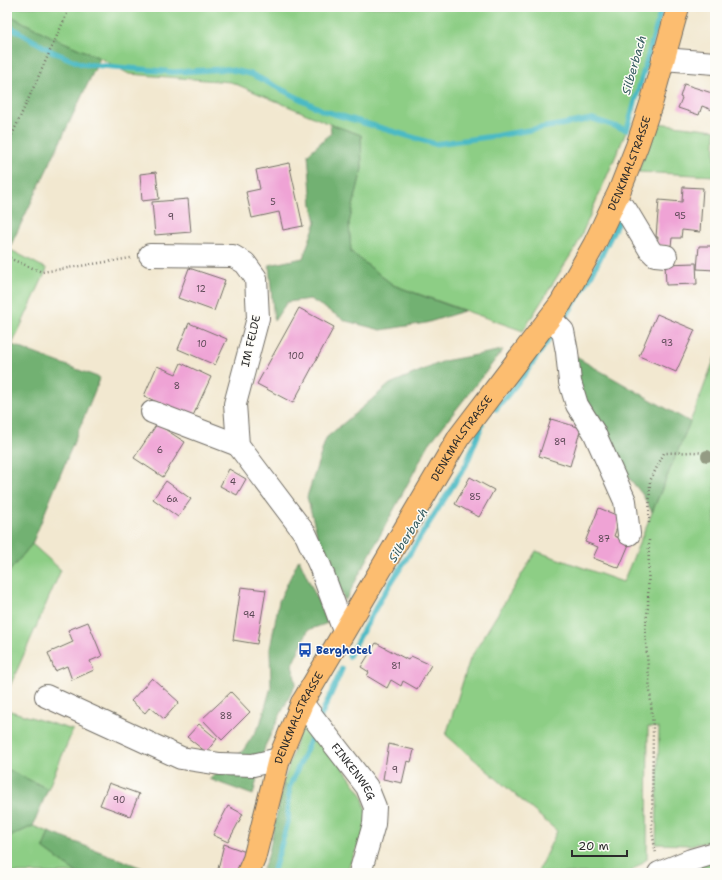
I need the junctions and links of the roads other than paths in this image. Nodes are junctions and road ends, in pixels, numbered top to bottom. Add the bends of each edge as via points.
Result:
1 (678, 7) edge
2 (663, 59) junction
3 (715, 62) edge
4 (614, 202) junction
5 (150, 255) road end
6 (666, 256) dead end
7 (550, 318) junction
8 (152, 412) dead end
9 (238, 445) junction
10 (639, 535) road end
11 (344, 632) junction
12 (46, 696) dead end
13 (313, 717) junction
14 (279, 759) junction
15 (715, 853) edge
16 (661, 872) edge
17 (248, 873) edge
18 (360, 873) edge

1 - 2 main road, DENKMALSTRASSE
2 - 3 street
2 - 4 main road, DENKMALSTRASSE via 651,104
4 - 6 street via 626,210 650,250 655,255
4 - 7 main road, DENKMALSTRASSE via 594,245
5 - 9 street, IM FELDE via 233,256 245,263 256,278 258,318 235,404
7 - 10 street via 563,331 570,382 577,405 594,432
7 - 11 main road, DENKMALSTRASSE via 459,437
8 - 9 street
9 - 11 street via 306,535
11 - 13 main road, DENKMALSTRASSE
12 - 14 street via 181,758 220,764 253,765
13 - 14 main road, DENKMALSTRASSE
13 - 18 street, FINKENWEG via 367,787 375,807 374,824
14 - 17 main road, DENKMALSTRASSE via 254,859
15 - 16 street

